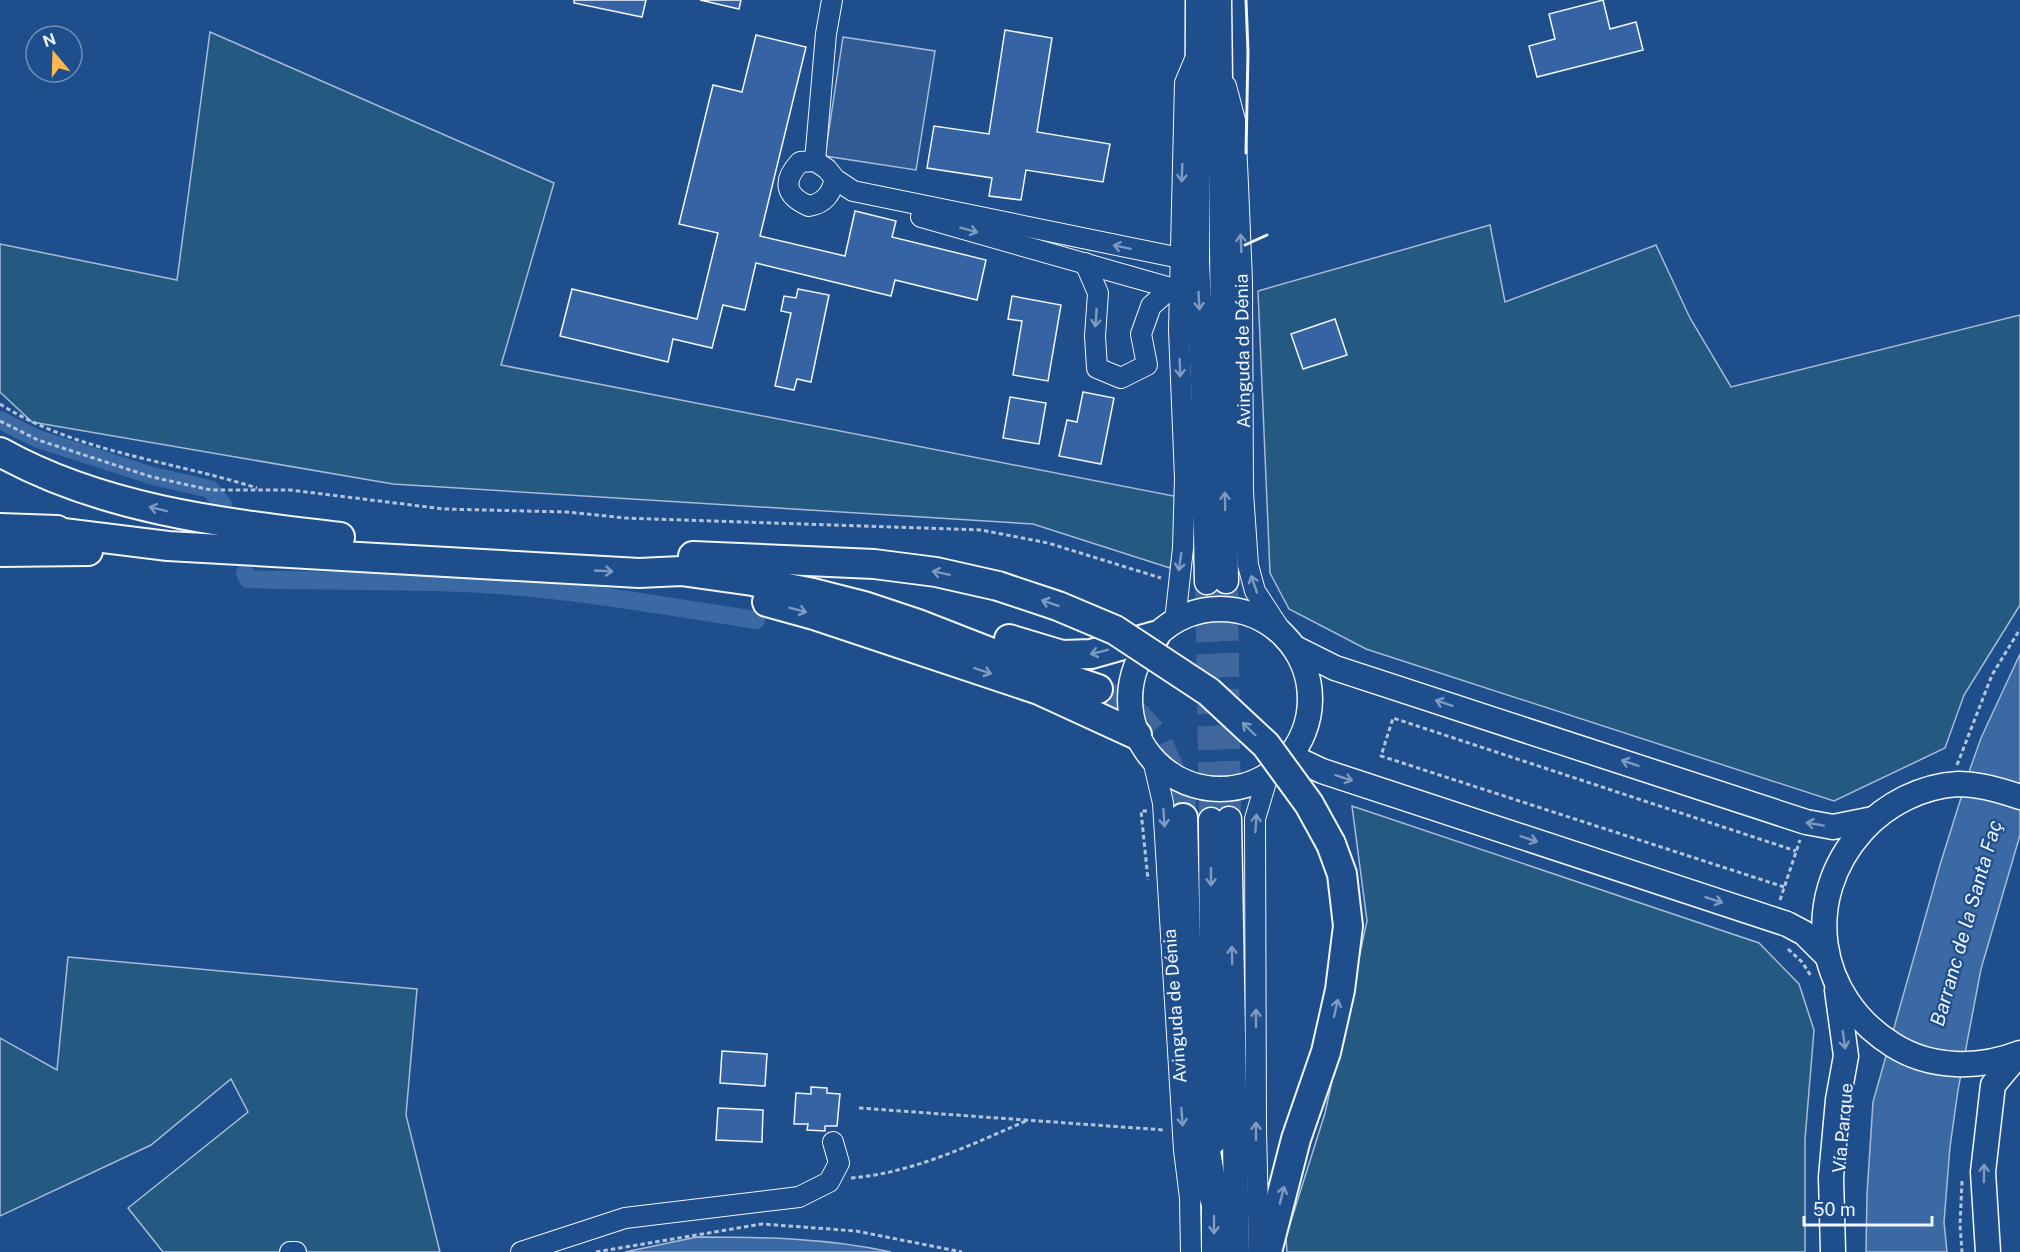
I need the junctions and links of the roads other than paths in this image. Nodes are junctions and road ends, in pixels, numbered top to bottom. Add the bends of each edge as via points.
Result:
1 (832, 0) edge
2 (1186, 0) edge
3 (1198, 0) edge
4 (1221, 5) edge
5 (1205, 50) junction
6 (815, 161) junction
7 (833, 186) junction
8 (1180, 258) junction
9 (1085, 263) junction
10 (1175, 291) junction
11 (0, 452) edge
12 (0, 528) edge
13 (39, 530) junction
14 (340, 537) junction
15 (168, 546) junction
16 (0, 552) edge
17 (639, 563) junction
18 (1216, 581) tunnel mouth
19 (1165, 628) junction
20 (1289, 641) junction
21 (1098, 689) tunnel mouth
22 (1137, 735) junction
23 (1290, 756) junction
24 (1153, 760) junction
25 (1268, 775) junction
26 (2020, 797) edge
27 (1196, 817) junction
28 (1873, 819) junction
29 (1827, 956) junction
30 (1825, 980) junction
31 (2012, 1056) edge
32 (833, 1142) dead end
33 (1214, 1198) joint
34 (290, 1252) edge
35 (296, 1252) edge
36 (521, 1252) edge
37 (1191, 1252) edge
38 (1214, 1252) edge
39 (1237, 1252) edge
40 (1259, 1252) edge
41 (1267, 1252) edge
42 (1833, 1252) edge
43 (1988, 1252) edge

1 - 6 street
2 - 5 street, Avinguda de Dénia
3 - 5 main road, Avinguda de Dénia
4 - 5 main road, Avinguda de Dénia
5 -> 8 street, Avinguda de Dénia via 1185,83
5 - 18 main road, Avinguda de Dénia
20 -> 5 street, Avinguda de Dénia via 1255,591 1248,566 1235,120
6 - 7 street via 827,169
6 - 7 street via 800,162 793,170 788,180 795,198 809,206 823,201
8 -> 7 street
7 -> 9 street
8 - 10 street, Avinguda de Dénia
9 - 10 street
9 -> 10 street via 1098,293 1097,368 1121,378 1147,365 1141,334 1151,306
10 -> 19 street, Avinguda de Dénia via 1185,478 1178,581
14 -> 11 highway via 229,524 163,511 86,490
12 - 13 highway
13 - 14 highway
13 - 15 highway
14 - 17 highway
15 - 16 highway
15 -> 17 highway
19 -> 17 highway via 1091,654 1062,655 892,598 814,578
17 - 21 highway via 833,598 918,624
17 -> 22 highway via 814,615 1039,690
41 -> 17 highway, bridge via 1296,1139 1326,1052 1340,990 1348,926 1342,874 1331,844 1310,804 1266,746 1209,692 1114,630 998,586 874,564
19 - 20 main road via 1204,610 1222,609 1257,616
19 - 22 main road via 1142,653 1134,672 1130,704
20 - 23 main road via 1304,665 1310,703 1307,722
28 -> 20 main road via 1833,827 1806,822 1335,668
22 - 24 main road
23 - 25 main road
23 -> 29 main road via 1322,771 1787,924 1804,933
24 - 25 main road via 1174,777 1198,786 1223,789 1248,785
24 - 27 street, Avinguda de Dénia
40 -> 25 street via 1255,819
26 - 28 main road via 1957,776 1903,799
27 - 33 highway via 1186,940 1197,1100
27 -> 37 street, Avinguda de Dénia via 1184,1150
39 -> 27 main road, Avinguda de Dénia
28 - 29 main road via 1849,846 1832,879 1825,906
29 - 30 main road
30 - 31 main road via 1856,1015 1902,1050 1948,1064 1971,1065
30 -> 42 main road via 1846,1056 1831,1177
43 -> 31 main road via 1983,1172 1993,1086
32 - 36 street via 839,1163 828,1182 799,1197 625,1218
33 -> 38 main road
34 - 35 street

